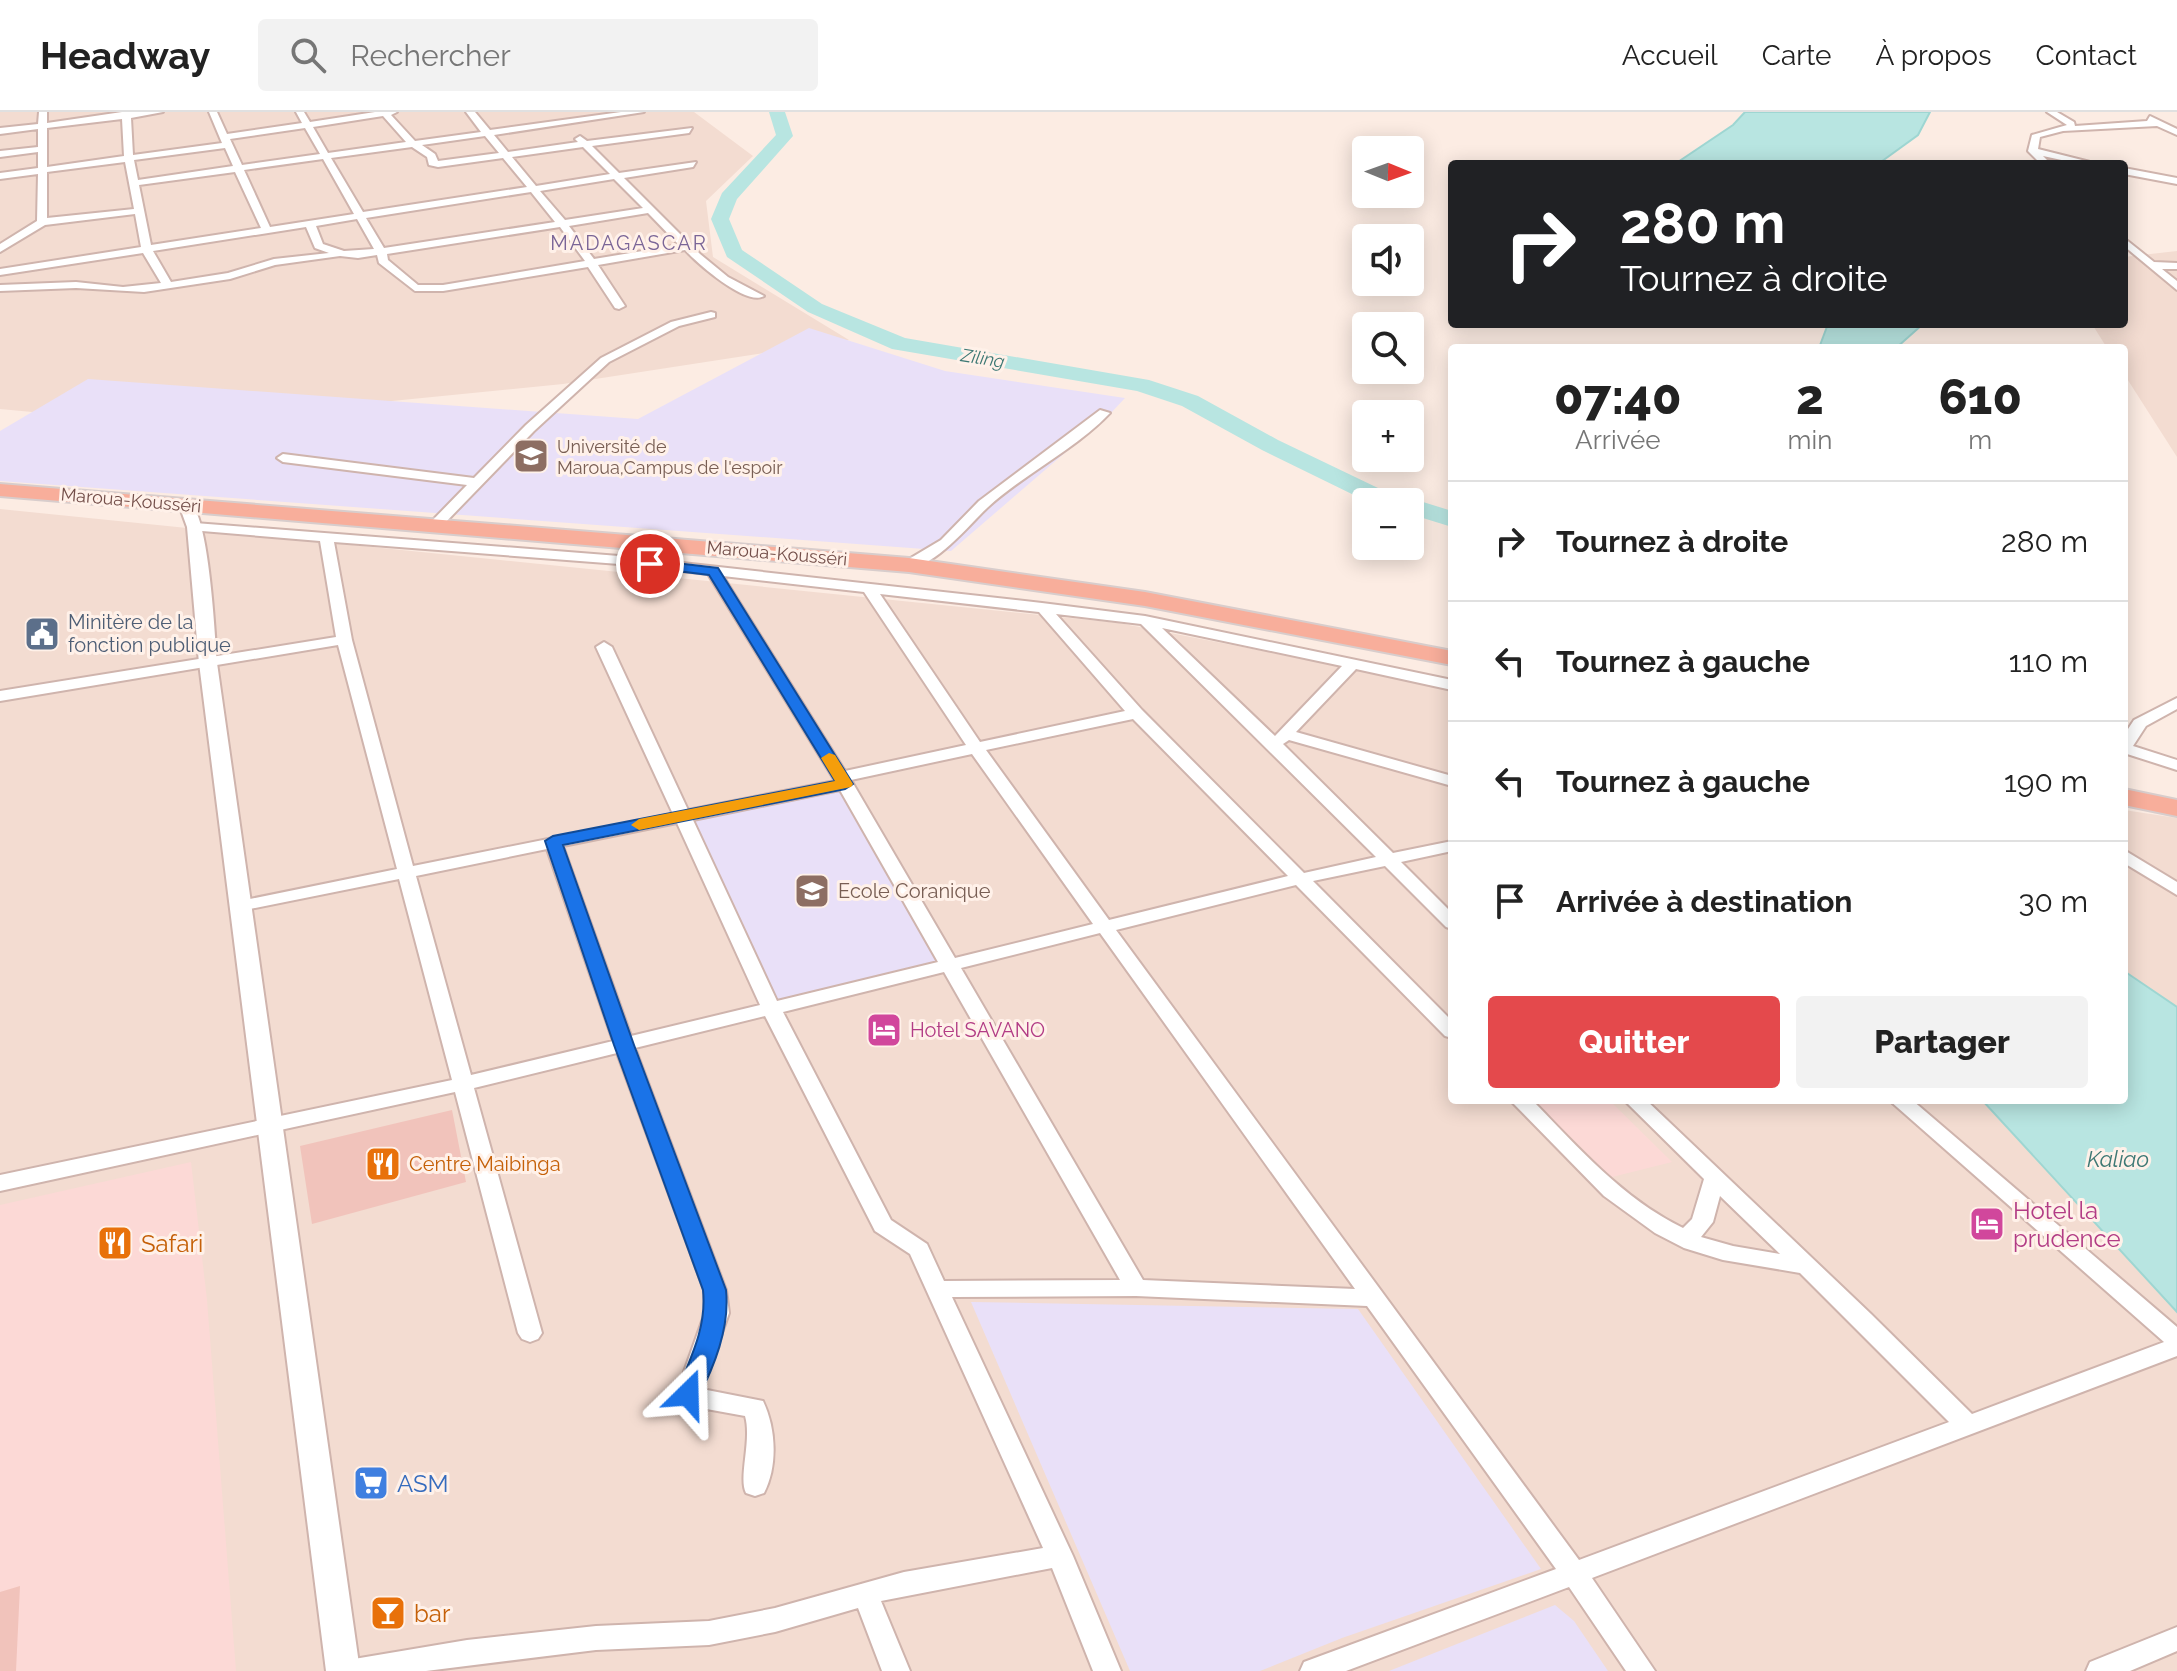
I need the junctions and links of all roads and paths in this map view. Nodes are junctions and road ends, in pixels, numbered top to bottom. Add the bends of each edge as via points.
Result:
1 (43, 112) edge
2 (159, 112) edge
3 (213, 112) edge
4 (300, 112) edge
5 (396, 112) edge
6 (470, 112) edge
7 (552, 112) edge
8 (640, 112) edge
9 (2051, 112) edge
10 (2137, 112) edge
11 (384, 113) edge
12 (126, 114) edge
13 (2175, 115) edge
14 (563, 122) junction
15 (2159, 123) junction
16 (307, 124) junction
17 (43, 126) junction
18 (689, 130) dead end
19 (2067, 130) junction
20 (0, 131) edge
21 (2174, 131) edge
22 (485, 133) junction
23 (226, 141) junction
24 (412, 143) junction
25 (584, 144) junction
26 (43, 149) junction
27 (2033, 151) junction
28 (0, 154) edge
29 (323, 154) junction
30 (505, 154) junction
31 (129, 159) junction
32 (2042, 160) edge
33 (2075, 160) edge
34 (693, 164) dead end
35 (236, 167) junction
36 (43, 171) junction
37 (2128, 172) edge
38 (617, 174) junction
39 (0, 176) edge
40 (2177, 181) edge
41 (134, 183) junction
42 (532, 187) junction
43 (651, 210) junction
44 (139, 211) junction
45 (360, 215) junction
46 (42, 222) junction
47 (309, 222) junction
48 (563, 223) junction
49 (266, 229) junction
50 (2128, 244) edge
51 (687, 247) junction
52 (146, 248) junction
53 (0, 249) edge
54 (381, 252) junction
55 (343, 254) junction
56 (591, 263) junction
57 (2152, 265) junction
58 (2177, 266) edge
59 (0, 272) edge
60 (167, 285) junction
61 (2177, 287) edge
62 (0, 288) edge
63 (759, 296) dead end
64 (619, 306) dead end
65 (711, 315) dead end
66 (1104, 413) dead end
67 (283, 458) dead end
68 (475, 482) junction
69 (0, 490) edge
70 (191, 516) junction
71 (436, 524) junction
72 (326, 536) junction
73 (909, 565) junction
74 (713, 571) junction
75 (870, 590) junction
76 (1042, 607) junction
77 (1145, 620) junction
78 (344, 640) junction
79 (604, 647) dead end
80 (1448, 657) edge
81 (208, 663) junction
82 (1353, 664) junction
83 (1448, 684) edge
84 (0, 696) edge
85 (2177, 703) edge
86 (1136, 713) junction
87 (1280, 739) junction
88 (2128, 742) edge
89 (976, 748) junction
90 (2128, 749) edge
91 (2177, 765) edge
92 (843, 780) junction
93 (1448, 780) edge
94 (2128, 798) edge
95 (2177, 808) edge
96 (681, 816) junction
97 (553, 841) junction
98 (1448, 847) edge
99 (2128, 858) edge
100 (1388, 861) junction
101 (407, 870) junction
102 (1299, 879) junction
103 (2177, 890) edge
104 (240, 906) junction
105 (1448, 919) edge
106 (1104, 926) junction
107 (952, 967) junction
108 (772, 1010) junction
109 (1448, 1028) edge
110 (624, 1045) junction
111 (463, 1084) junction
112 (1524, 1104) edge
113 (1638, 1104) edge
114 (1904, 1104) edge
115 (270, 1126) junction
116 (1714, 1180) junction
117 (0, 1183) edge
118 (1686, 1239) junction
119 (1802, 1265) junction
120 (1136, 1288) junction
121 (935, 1289) junction
122 (1373, 1298) junction
123 (530, 1333) dead end
124 (2177, 1340) edge
125 (2177, 1347) edge
126 (1969, 1427) junction
127 (755, 1486) dead end
128 (1060, 1556) junction
129 (1573, 1572) junction
130 (865, 1593) junction
131 (2177, 1639) edge
132 (343, 1671) edge
133 (354, 1671) edge
134 (896, 1671) edge
135 (1107, 1671) edge
136 (1314, 1671) edge
137 (1641, 1671) edge
138 (2100, 1671) edge

1 - 17 street
2 - 12 street
3 - 23 street
4 - 16 street
5 - 11 street
6 - 22 street
7 - 14 street
8 - 14 street
9 - 19 street via 2071,124
10 - 15 street
11 - 16 street
11 - 24 street
12 - 17 street
12 - 31 street
13 - 21 street
14 - 22 street
14 - 25 street
15 - 19 street
15 - 21 street
16 - 23 street
16 - 29 street
17 - 20 street
17 - 26 street
18 - 25 street
19 - 27 street via 2036,135
22 - 24 street
22 - 30 street
23 - 31 street
23 - 35 street
24 - 29 street
24 - 30 street via 432,156 434,164
25 - 30 street
25 - 38 street
26 - 28 street
26 - 36 street
27 - 32 street
27 - 33 street
29 - 35 street
29 - 45 street
30 - 42 street
31 - 36 street
31 - 41 street
34 - 38 street
35 - 41 street
35 - 49 street
36 - 39 street
36 - 46 street
37 - 40 street
38 - 42 street
38 - 43 street
41 - 44 street
42 - 45 street
42 - 48 street
43 - 48 street
43 - 51 street
44 - 46 street
44 - 52 street
45 - 47 street
45 - 54 street
46 - 53 street
47 - 49 street
47 - 55 street via 319,246
48 - 54 street
48 - 56 street
49 - 52 street
50 - 57 street
51 - 56 street
51 - 63 street via 724,279
52 - 59 street
52 - 60 street
54 - 55 street
54 - 56 street via 383,261 409,284 427,289
55 - 60 street via 274,262 230,276
56 - 64 street
57 - 58 street
57 - 61 street
60 - 62 street via 131,290 76,285
65 - 68 street via 675,324 605,360
66 - 73 street via 984,504 946,543
67 - 68 street
68 - 71 street
69 - 70 highway, Maroua-Kousséri
70 - 71 highway, Maroua-Kousséri
70 - 72 street
70 - 81 street
71 - 73 highway, Maroua-Kousséri
72 - 74 street
72 - 78 street
73 - 80 highway, Maroua-Kousséri via 1145,599
74 - 75 street
74 - 92 street
75 - 76 street
75 - 89 street
76 - 77 street
76 - 86 street
77 - 82 street
77 - 87 street
78 - 81 street
78 - 101 street
79 - 96 street
81 - 84 street
81 - 104 street
82 - 83 street
82 - 87 street
85 - 88 street via 2140,723
86 - 89 street
86 - 102 street
87 - 93 street
87 - 100 street
89 - 92 street
89 - 106 street
90 - 91 street
92 - 96 street
92 - 107 street
94 - 95 highway
96 - 97 street
96 - 108 street
97 - 101 street
97 - 110 street
98 - 100 street
99 - 103 street
100 - 102 street
100 - 105 street
101 - 104 street
101 - 111 street
102 - 106 street
102 - 109 street
104 - 115 street
106 - 107 street
106 - 122 street
107 - 108 street
107 - 120 street
108 - 110 street
108 - 121 street via 883,1225 911,1240
110 - 111 street
110 - 127 street via 715,1290 717,1313 710,1341 688,1394 754,1408 761,1429
111 - 115 street
111 - 123 street
112 - 118 street via 1620,1200
113 - 116 street
114 - 124 street
115 - 117 street
115 - 132 street
116 - 118 street via 1702,1222
116 - 119 street
118 - 119 street via 1722,1252
119 - 126 street
120 - 121 street
120 - 122 street
121 - 128 street
122 - 129 street
125 - 126 street
126 - 129 street
128 - 130 street
128 - 135 street
129 - 136 street
129 - 137 street
130 - 133 street via 709,1633 596,1638
130 - 134 street
131 - 138 street

